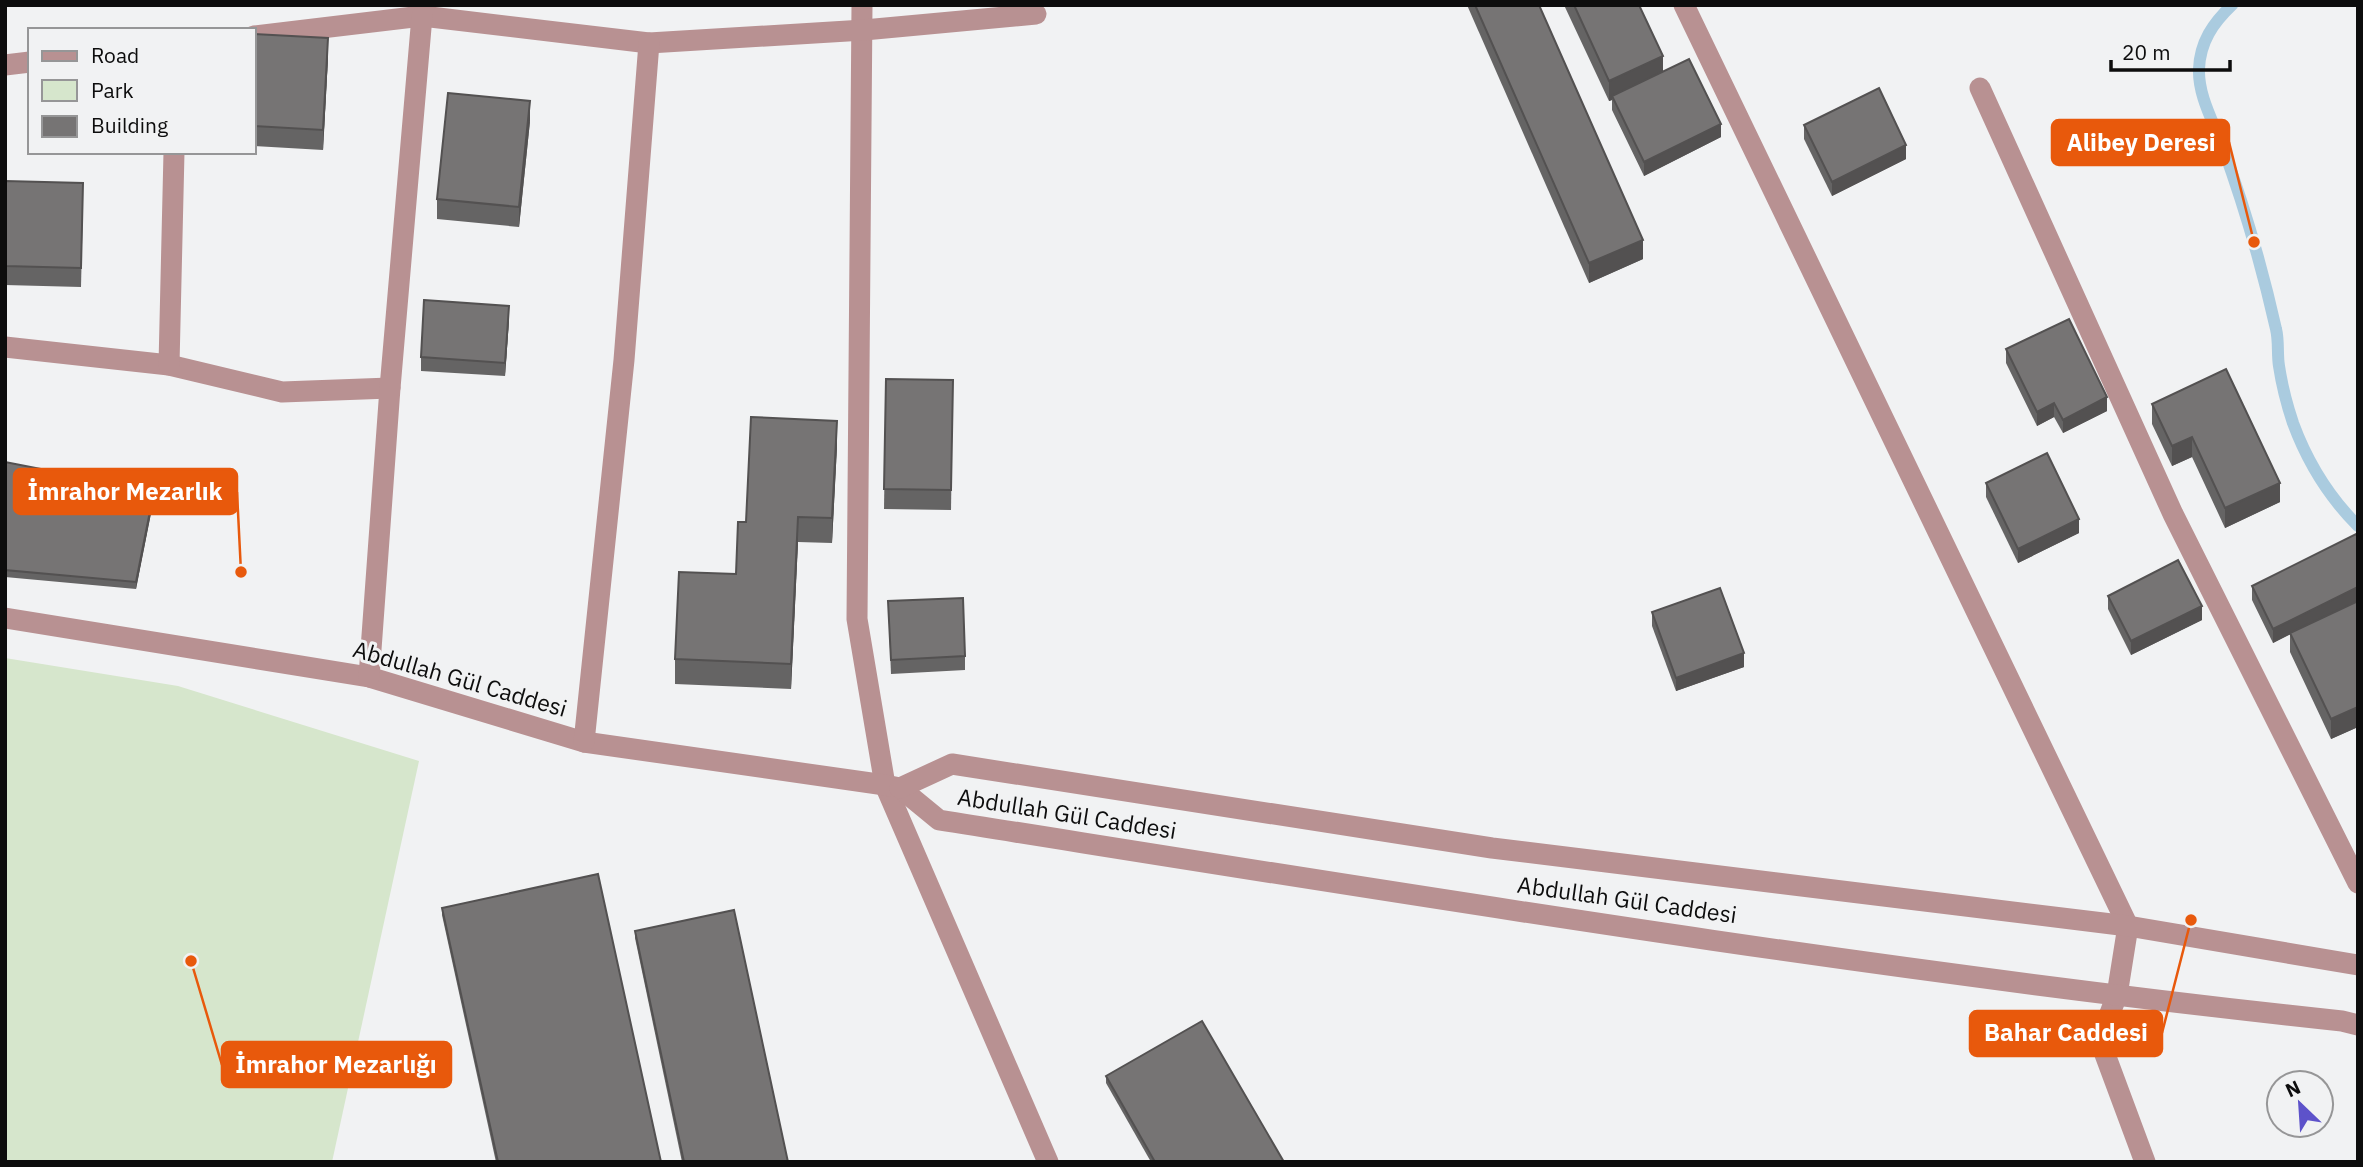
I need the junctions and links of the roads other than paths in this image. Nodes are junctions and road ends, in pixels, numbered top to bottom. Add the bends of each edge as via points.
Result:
1 (863, 5) edge
2 (1684, 5) edge
3 (1036, 14) dead end
4 (422, 16) junction
5 (864, 30) junction
6 (256, 36) edge
7 (649, 43) junction
8 (28, 62) edge
9 (5, 65) edge
10 (1980, 88) dead end
11 (174, 154) edge
12 (5, 347) edge
13 (169, 365) junction
14 (390, 388) junction
15 (5, 618) edge
16 (369, 677) junction
17 (584, 742) junction
18 (892, 787) junction
19 (2358, 883) edge
20 (2128, 926) junction
21 (2358, 965) edge
22 (2117, 995) junction
23 (2358, 1025) edge
24 (1048, 1162) edge
25 (2145, 1162) edge

1 - 5 street
2 - 20 street
3 - 5 street
4 - 6 street
4 - 7 street
4 - 14 street
5 - 7 street
5 - 18 street via 858,619
7 - 17 street via 624,360
8 - 9 street
10 - 19 street via 2173,514
11 - 13 street
12 - 13 street
13 - 14 street via 282,392
14 - 16 street
15 - 16 street, Abdullah Gül Caddesi
16 - 17 street, Abdullah Gül Caddesi
17 - 18 street, Abdullah Gül Caddesi
18 - 20 street, Abdullah Gül Caddesi via 952,764 1492,848
18 - 22 street, Abdullah Gül Caddesi via 939,820 1580,921
18 - 24 street
20 - 21 street, Abdullah Gül Caddesi
20 - 22 street
22 - 23 street, Abdullah Gül Caddesi
22 - 25 street via 2102,1034 2103,1049

